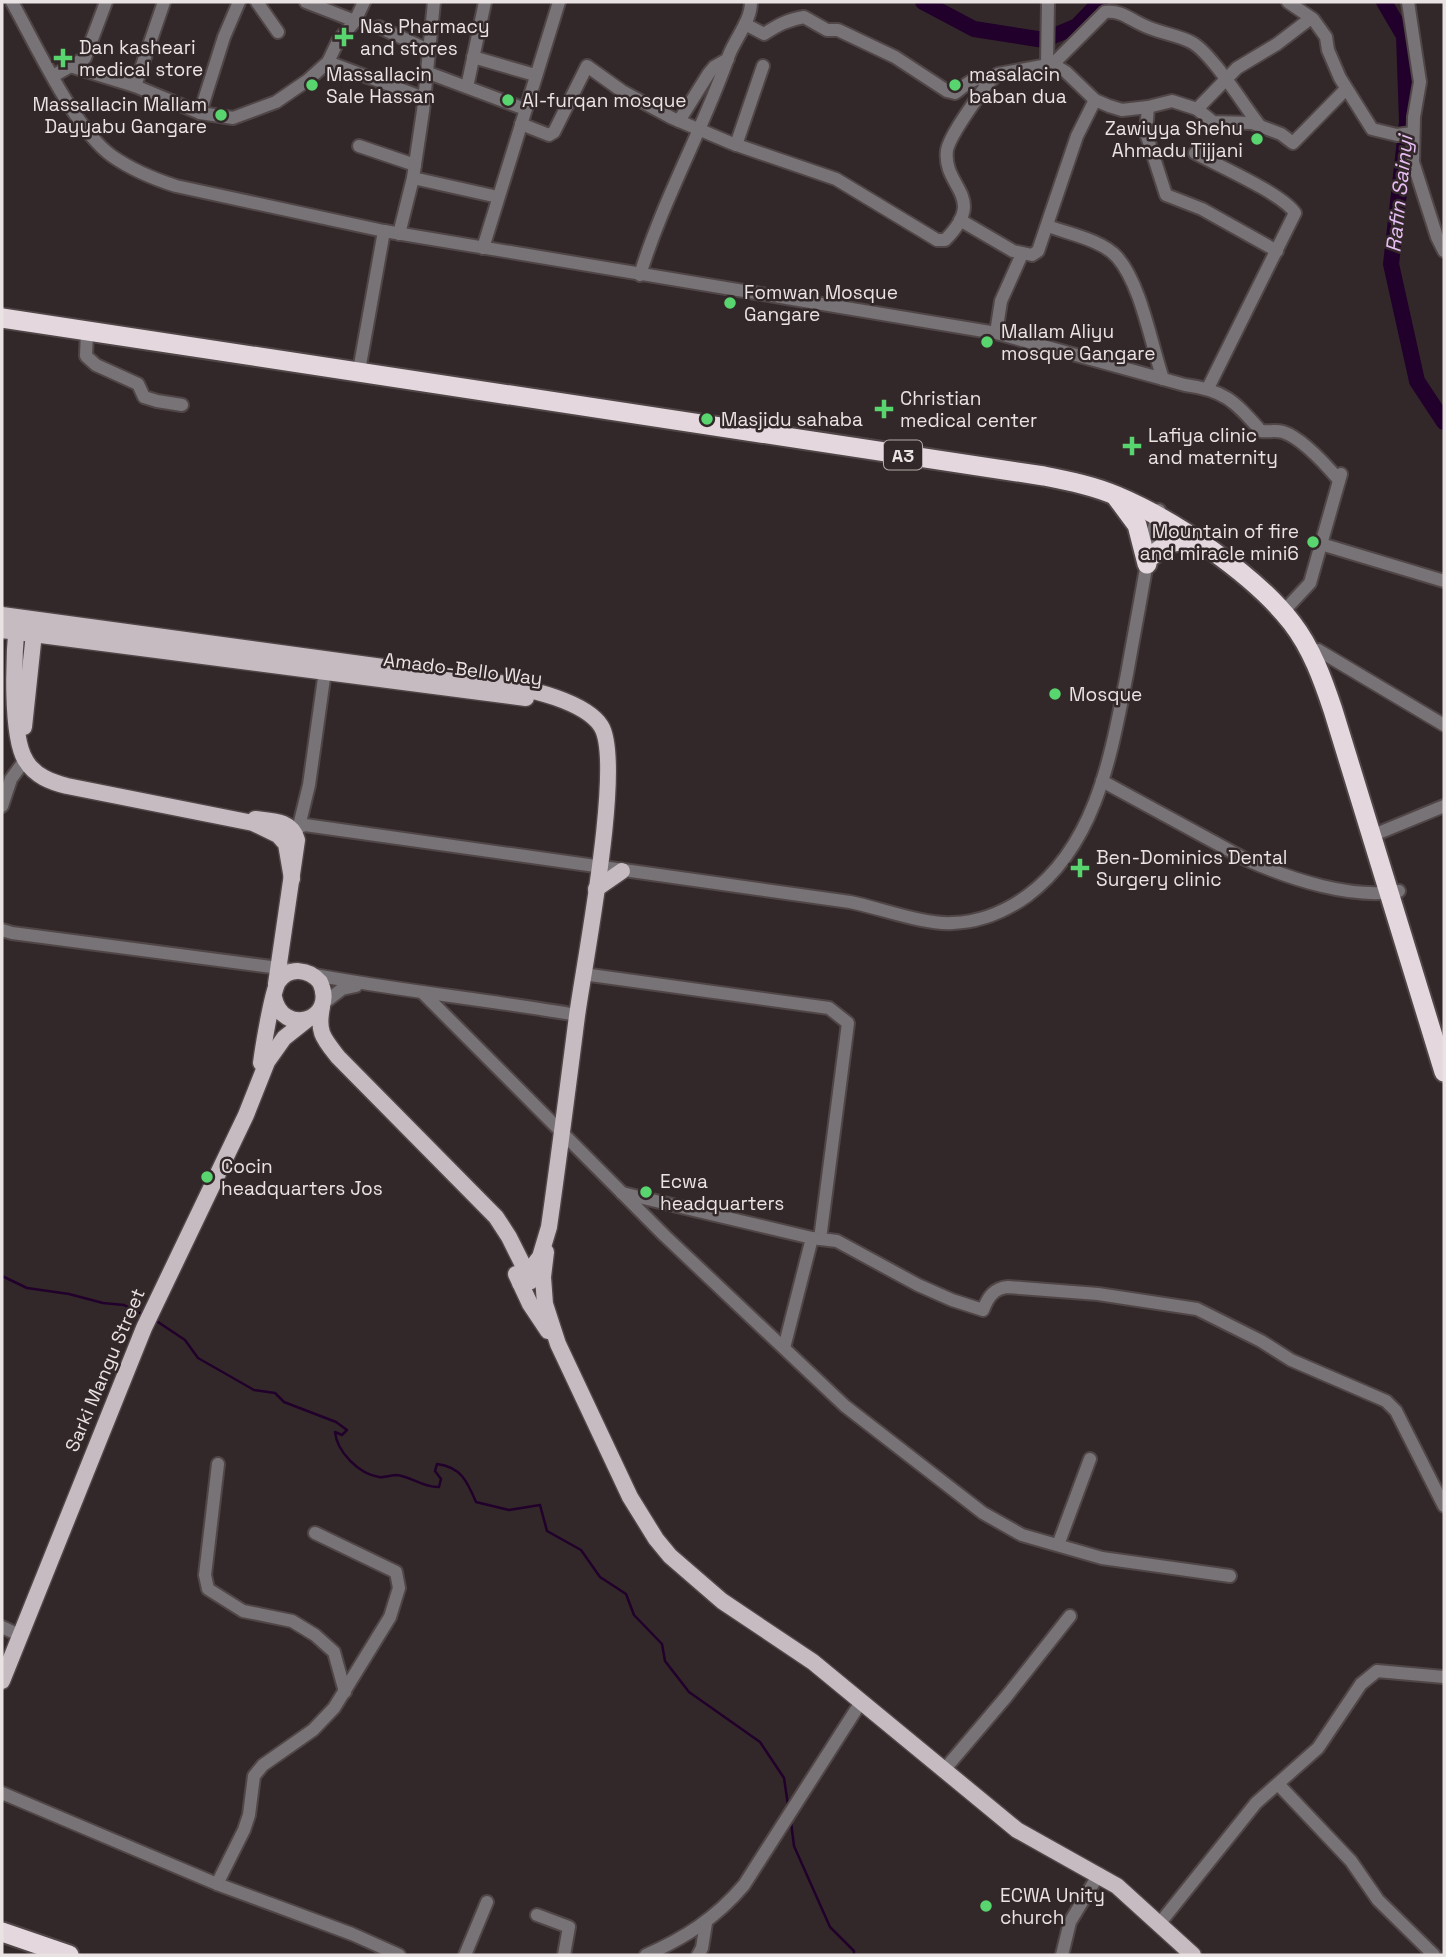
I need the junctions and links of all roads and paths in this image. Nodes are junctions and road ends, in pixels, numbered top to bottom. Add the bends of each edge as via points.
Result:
1 (12, 2) edge
2 (106, 2) edge
3 (164, 2) edge
4 (239, 2) edge
5 (257, 2) edge
6 (306, 2) edge
7 (364, 2) edge
8 (434, 2) edge
9 (485, 2) edge
10 (559, 2) edge
11 (751, 2) edge
12 (1048, 2) edge
13 (1288, 2) edge
14 (1408, 2) edge
15 (1311, 18) junction
16 (355, 20) junction
17 (745, 24) junction
18 (379, 27) dead end
19 (278, 32) dead end
20 (428, 50) junction
21 (473, 57) junction
22 (728, 59) junction
23 (328, 62) junction
24 (1050, 64) junction
25 (70, 66) junction
26 (763, 66) dead end
27 (426, 72) junction
28 (535, 75) junction
29 (53, 76) junction
30 (1225, 79) junction
31 (987, 84) junction
32 (135, 86) junction
33 (467, 87) junction
34 (1346, 89) junction
35 (424, 98) junction
36 (1095, 100) junction
37 (1148, 107) junction
38 (525, 109) junction
39 (1198, 109) junction
40 (200, 113) junction
41 (679, 121) junction
42 (1255, 122) junction
43 (521, 124) junction
44 (699, 130) junction
45 (1412, 133) junction
46 (736, 145) junction
47 (359, 146) dead end
48 (1195, 153) dead end
49 (414, 171) junction
50 (498, 197) junction
51 (960, 220) junction
52 (1048, 226) junction
53 (384, 231) junction
54 (399, 234) junction
55 (483, 248) junction
56 (1277, 251) junction
57 (1444, 251) edge
58 (1022, 254) junction
59 (640, 275) junction
60 (2, 309) edge
61 (2, 318) edge
62 (88, 331) junction
63 (996, 333) junction
64 (359, 365) junction
65 (1163, 379) junction
66 (1208, 388) junction
67 (182, 405) dead end
68 (1114, 494) junction
69 (1162, 513) junction
70 (1321, 544) junction
71 (1209, 550) junction
72 (1150, 560) junction
73 (1444, 580) edge
74 (1285, 609) junction
75 (16, 627) edge
76 (68, 639) junction
77 (1318, 650) junction
78 (23, 664) junction
79 (326, 666) junction
80 (1444, 725) edge
81 (23, 755) junction
82 (1102, 781) junction
83 (2, 806) edge
84 (1444, 806) edge
85 (291, 831) junction
86 (1381, 832) junction
87 (600, 868) junction
88 (622, 871) junction
89 (596, 889) junction
90 (1394, 892) junction
91 (2, 930) edge
92 (285, 933) junction
93 (279, 968) junction
94 (306, 972) junction
95 (583, 974) junction
96 (363, 985) junction
97 (275, 992) junction
98 (422, 992) junction
99 (323, 1005) junction
100 (577, 1015) junction
101 (298, 1021) junction
102 (1444, 1028) edge
103 (338, 1057) junction
104 (1444, 1072) edge
105 (259, 1080) junction
106 (563, 1132) junction
107 (622, 1193) junction
108 (549, 1227) junction
109 (816, 1239) junction
110 (524, 1278) junction
111 (551, 1325) junction
112 (558, 1344) junction
113 (784, 1348) junction
114 (1090, 1459) dead end
115 (218, 1464) dead end
116 (1444, 1506) edge
117 (316, 1533) dead end
118 (1059, 1545) junction
119 (1230, 1576) dead end
120 (1070, 1616) dead end
121 (2, 1627) edge
122 (19, 1635) junction
123 (1444, 1677) edge
124 (2, 1681) edge
125 (345, 1692) junction
126 (861, 1702) junction
127 (944, 1770) junction
128 (1278, 1784) junction
129 (2, 1793) edge
130 (1099, 1874) junction
131 (217, 1884) junction
132 (487, 1902) dead end
133 (537, 1915) dead end
134 (706, 1923) junction
135 (1160, 1923) junction
136 (2, 1932) edge
137 (2, 1946) edge
138 (30, 1955) edge
139 (69, 1955) edge
140 (399, 1955) edge
141 (465, 1955) edge
142 (564, 1955) edge
143 (646, 1955) edge
144 (698, 1955) edge
145 (1062, 1955) edge
146 (1193, 1955) edge
147 (1434, 1955) edge

1 - 29 street
2 - 25 street via 85,58
3 - 32 street
4 - 40 street
5 - 19 street
6 - 16 street
7 - 16 street
8 - 20 street
9 - 21 street
10 - 28 street
11 - 17 street
12 - 24 street
13 - 15 street
14 - 45 street via 1420,82
15 - 30 street
15 - 34 street via 1326,37
16 - 23 street
17 - 22 street
17 - 31 street via 764,34 786,20 804,17 895,57 955,93 972,80 986,79
18 - 20 street
20 - 27 street
21 - 28 street
21 - 33 street
22 - 41 street via 714,67
22 - 44 street
23 - 35 street
23 - 40 street via 276,102 233,118
24 - 30 street via 1105,12 1114,11 1191,42 1207,53
24 - 31 street via 998,74
24 - 36 street via 1066,72
25 - 29 street
25 - 32 street
26 - 46 street
27 - 33 street
27 - 35 street
28 - 38 street
29 - 53 street via 103,147 155,179
30 - 39 street
30 - 42 street
31 - 51 street via 948,146 946,165 965,204
32 - 40 street
33 - 38 street
34 - 42 street via 1293,143
34 - 45 street via 1372,129
35 - 49 street
36 - 37 street via 1122,110
36 - 52 street via 1077,136
37 - 39 street via 1172,101
37 - 56 street via 1146,133 1166,195 1202,209
38 - 43 street
39 - 42 street via 1213,122
41 - 43 street via 587,66 554,132 549,135
41 - 44 street
43 - 50 street
44 - 46 street
44 - 59 street
45 - 57 street via 1413,162
46 - 51 street via 836,179 937,240 945,240
47 - 49 street
48 - 56 street via 1291,207 1295,213
49 - 50 street
49 - 54 street
50 - 55 street
51 - 58 street
52 - 58 street via 1038,251
52 - 65 street via 1116,256 1138,295
53 - 54 street
53 - 64 street
54 - 55 street
55 - 59 street
56 - 66 street
58 - 63 street via 1001,301
59 - 63 street
60 - 64 highway, A3
61 - 62 highway, A3
62 - 67 street via 86,356 96,365 138,384 144,397
62 - 68 highway, A3 via 1045,476
63 - 65 street
64 - 69 highway, A3 via 1035,465 1105,483
65 - 66 street
66 - 70 street via 1228,398 1261,431 1283,432 1297,440 1340,477
68 - 69 highway, A3
68 - 72 highway via 1128,510
69 - 71 highway, A3
69 - 72 street
69 - 74 highway, A3 via 1244,563
70 - 73 street
70 - 74 street via 1310,583
71 - 72 highway via 1190,541 1176,541
71 - 74 highway, A3
72 - 82 street
74 - 77 highway, A3 via 1304,627
74 - 90 highway, A3 via 1320,672
75 - 76 main road, Amado-Bello Way
75 - 78 main road
75 - 79 main road, Amado-Bello Way
76 - 78 main road via 54,642
76 - 79 main road, Amado-Bello Way
77 - 80 street
77 - 86 highway, A3 via 1343,709
78 - 81 main road
79 - 85 street via 309,785
79 - 87 main road, Amado-Bello Way via 500,683 591,715 606,737 608,776
81 - 83 street
81 - 85 main road via 38,775 57,784 235,818 277,821
82 - 88 street via 1080,836 1051,876 1006,909 967,922 937,923 850,902
82 - 90 street via 1270,870 1342,889
84 - 86 street
85 - 87 street
85 - 92 main road via 298,847
86 - 90 highway, A3
87 - 88 street
87 - 89 main road, Amado-Bello Way
88 - 89 main road
89 - 95 main road, Amado-Bello Way
90 - 102 highway, A3
90 - 104 highway, A3
91 - 93 street
92 - 93 main road
92 - 94 main road via 290,954
93 - 94 street
93 - 97 main road
94 - 96 street
94 - 97 main road via 284,976
94 - 99 main road via 324,989
95 - 100 main road, Amado-Bello Way
95 - 109 street via 829,1008 848,1023
96 - 98 street
96 - 99 street via 342,989
97 - 101 main road via 278,1009
97 - 105 main road
98 - 100 street
98 - 106 street
99 - 101 main road via 316,1015
99 - 103 main road via 321,1033
100 - 106 main road, Amado-Bello Way
101 - 103 main road
101 - 105 main road via 274,1049
103 - 110 main road via 503,1226
105 - 122 main road, Sarki Mangu Street via 144,1328
106 - 107 street
106 - 108 main road, Amado-Bello Way
107 - 109 street
107 - 113 street
108 - 110 main road via 540,1256
108 - 111 main road via 543,1284
109 - 113 street
109 - 116 street via 837,1241 918,1285 983,1310 988,1297 1000,1287 1098,1294 1197,1309 1291,1360 1387,1401
110 - 111 main road
110 - 112 main road via 542,1323
111 - 112 main road
112 - 126 main road via 630,1497 670,1556 713,1594 813,1662
113 - 118 street via 882,1437 983,1514 1022,1535
114 - 118 street
115 - 125 street via 205,1575 208,1589 243,1611 292,1621 315,1635 334,1652
117 - 125 street via 396,1572 399,1588 390,1617
118 - 119 street via 1102,1558
120 - 127 street
121 - 122 street
122 - 124 main road, Sarki Mangu Street
123 - 128 street via 1377,1671 1361,1684 1318,1748
125 - 131 street via 313,1730 254,1776 244,1830
126 - 127 main road
126 - 134 street via 744,1885
127 - 130 main road via 1017,1830
128 - 135 street via 1256,1803
128 - 147 street via 1351,1861 1378,1900
129 - 131 street
130 - 135 main road
130 - 145 street via 1070,1922
131 - 140 street
132 - 141 street
133 - 142 street via 569,1927
134 - 143 street
134 - 144 street
135 - 146 main road
136 - 139 highway
137 - 138 highway

